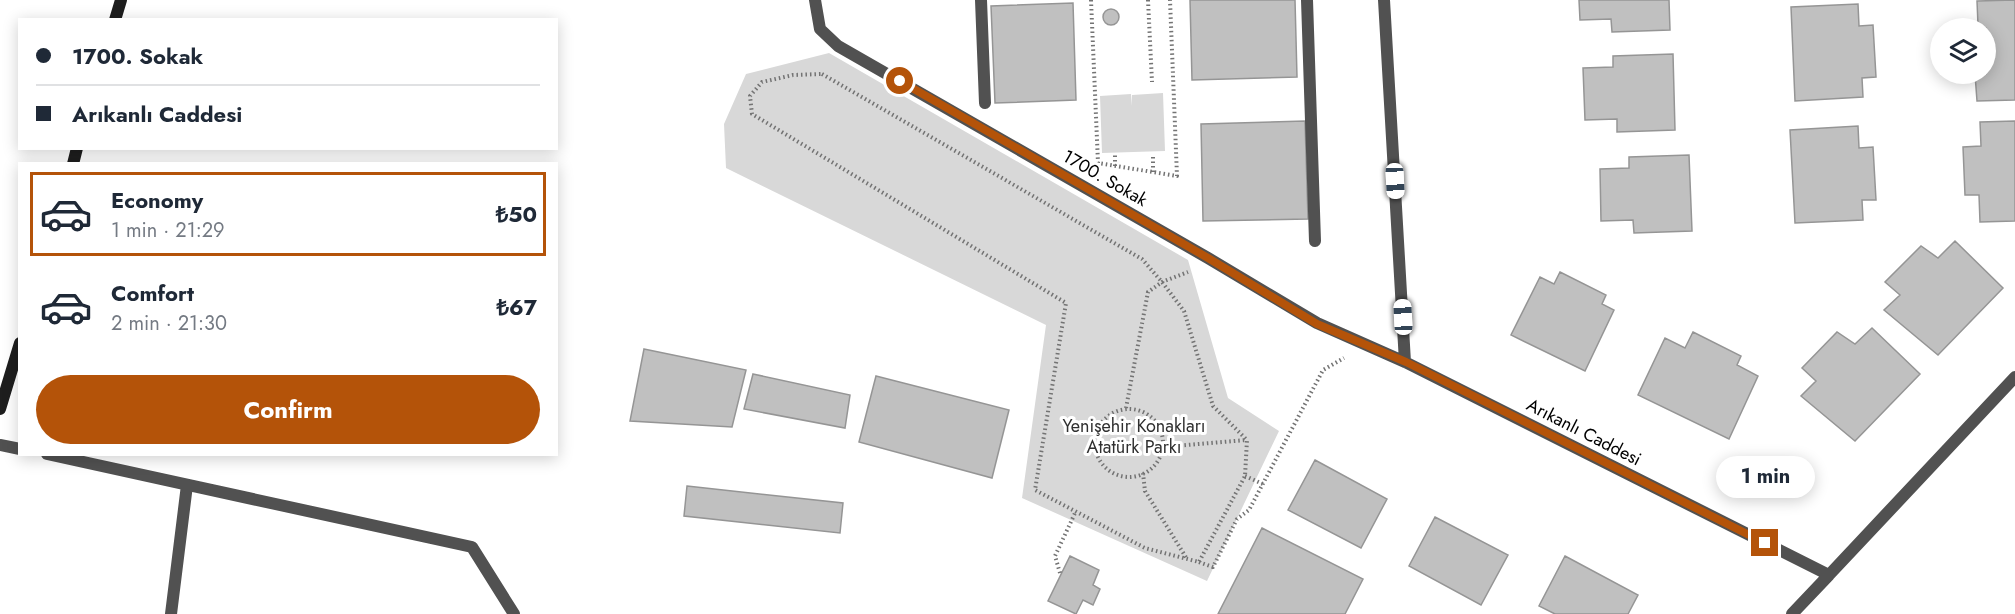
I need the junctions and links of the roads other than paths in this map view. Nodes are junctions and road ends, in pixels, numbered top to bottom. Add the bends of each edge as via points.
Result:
1 (121, 0) edge
2 (815, 0) edge
3 (981, 0) edge
4 (1307, 0) edge
5 (1384, 0) edge
6 (116, 18) edge
7 (985, 103) dead end
8 (1315, 241) dead end
9 (18, 350) edge
10 (1406, 362) junction
11 (2015, 377) edge
12 (0, 409) edge
13 (0, 444) edge
14 (18, 448) edge
15 (55, 456) edge
16 (188, 485) junction
17 (1829, 574) junction
18 (171, 614) edge
19 (514, 614) edge
20 (1792, 614) edge

1 - 6 street
2 - 10 street, 1700. Sokak via 820,29 838,46 1317,324
3 - 7 street
4 - 8 street
5 - 10 street
9 - 12 street
10 - 17 street, Arıkanlı Caddesi
11 - 17 street
13 - 14 street
15 - 16 street
16 - 18 street
16 - 19 street via 472,547
17 - 20 street

